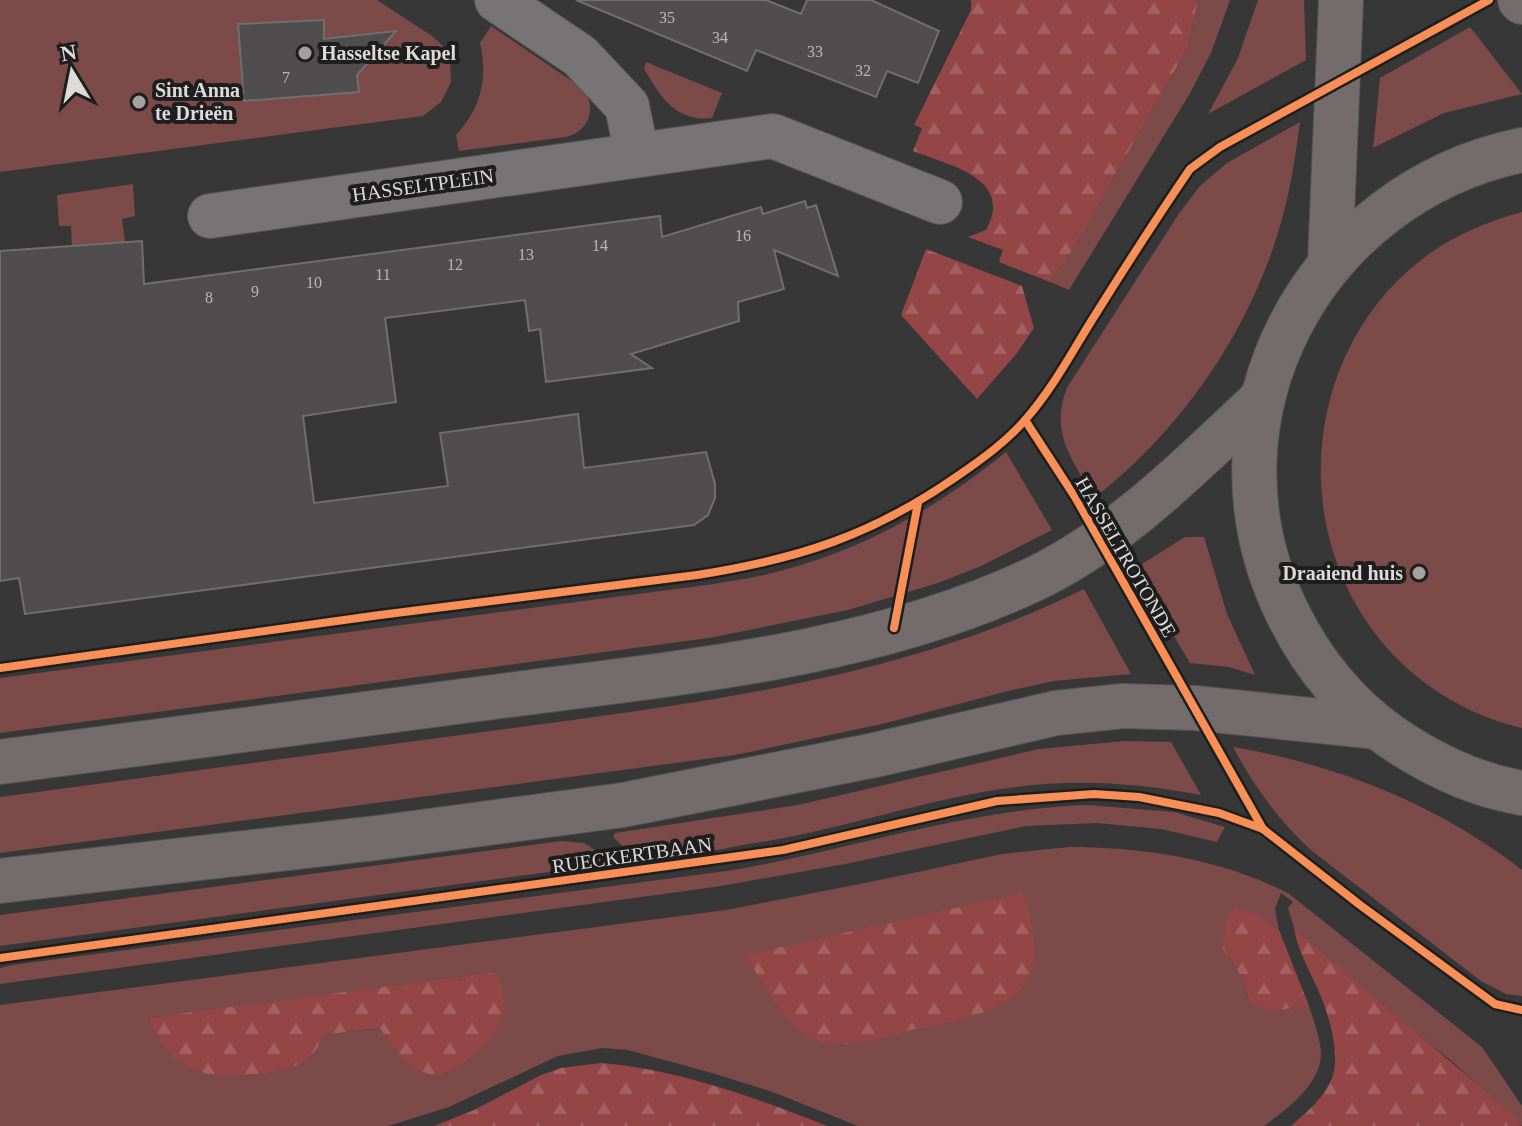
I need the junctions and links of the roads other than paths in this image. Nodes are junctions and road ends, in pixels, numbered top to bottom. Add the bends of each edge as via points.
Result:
1 (497, 0) edge
2 (1341, 0) edge
3 (1522, 150) edge
4 (637, 155) junction
5 (940, 202) dead end
6 (210, 216) dead end
7 (1330, 263) junction
8 (1263, 398) junction
9 (1378, 727) junction
10 (0, 762) edge
11 (1504, 788) edge
12 (1522, 819) edge
13 (0, 881) edge

1 - 4 street via 580,56 627,106
2 - 7 main road
3 - 7 main road via 1458,169 1401,199
4 - 5 street, HASSELTPLEIN via 773,136
4 - 6 street, HASSELTPLEIN
7 - 8 main road via 1289,327
8 - 9 main road via 1255,489 1273,578 1314,659 1357,712
8 - 10 main road via 1165,489 1099,540 1032,580 942,616 820,648 693,671
9 - 11 main road via 1418,755
9 - 13 main road via 1195,708 1123,706 1056,713 623,805
11 - 12 main road

